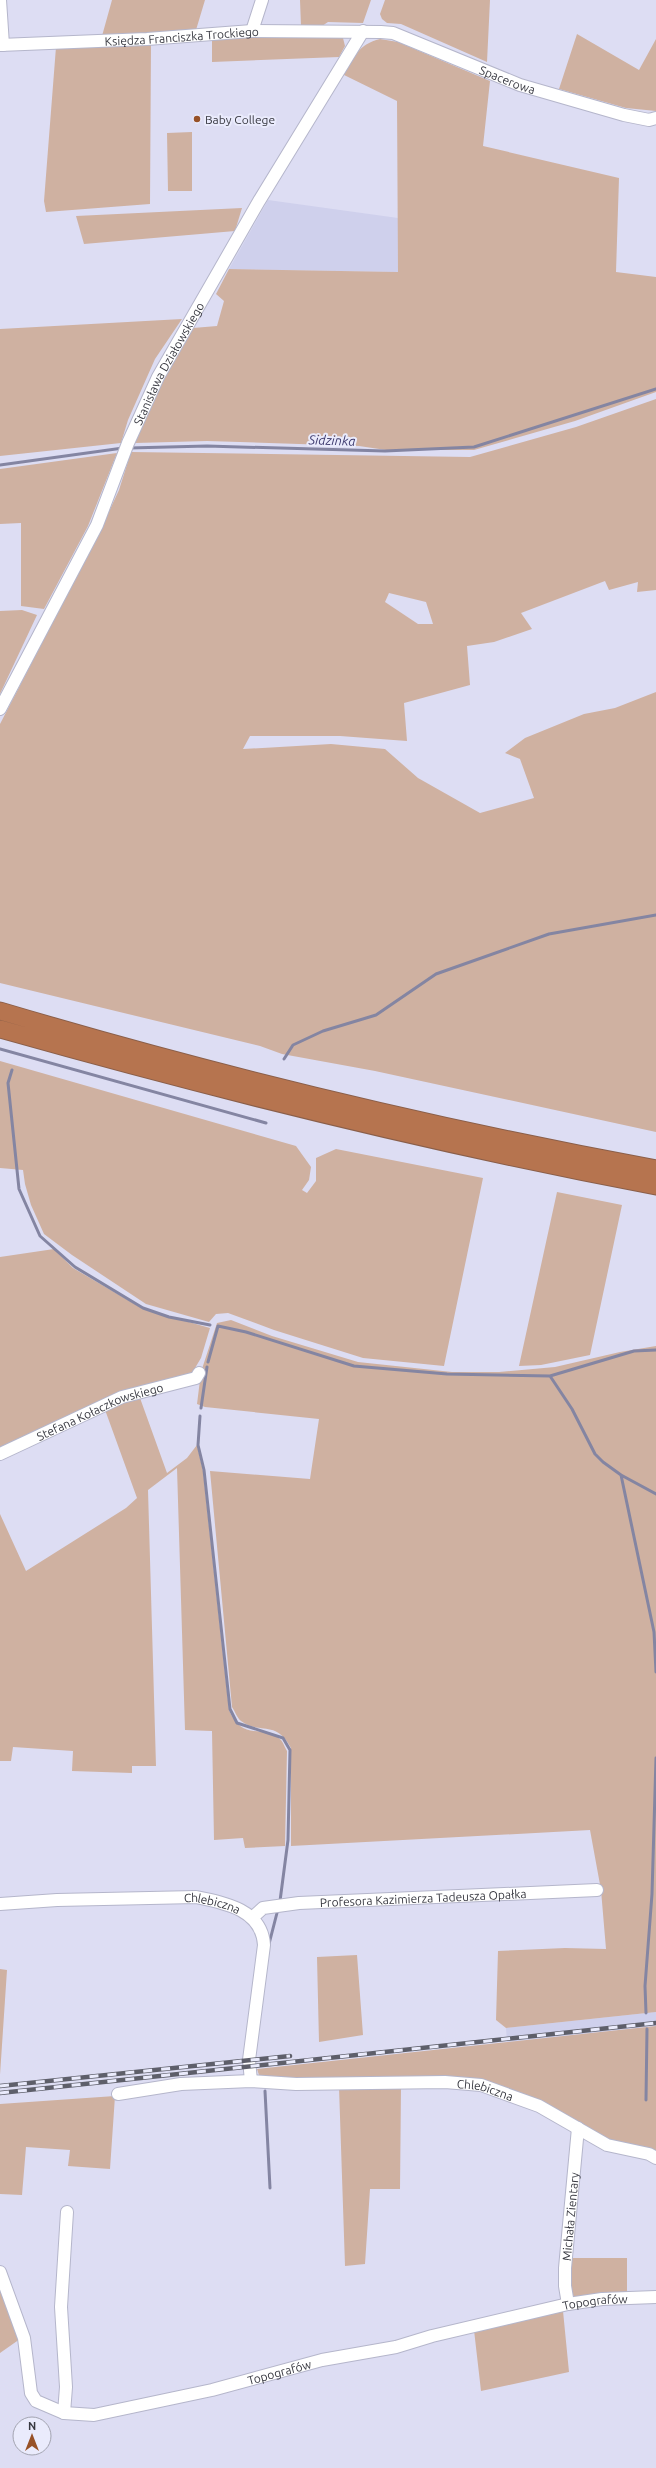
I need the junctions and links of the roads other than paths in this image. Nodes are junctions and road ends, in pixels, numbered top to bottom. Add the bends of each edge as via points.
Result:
1 (0, 0) edge
2 (262, 0) edge
3 (252, 31) junction
4 (363, 31) junction
5 (2, 45) edge
6 (656, 118) edge
7 (0, 709) edge
8 (0, 1011) edge
9 (0, 1029) edge
10 (656, 1169) edge
11 (656, 1186) edge
12 (199, 1373) dead end
13 (0, 1454) edge
14 (597, 1890) dead end
15 (0, 1904) edge
16 (253, 1917) junction
17 (251, 2081) junction
18 (118, 2094) dead end
19 (578, 2128) junction
20 (656, 2158) edge
21 (67, 2212) dead end
22 (0, 2272) edge
23 (656, 2297) edge
24 (568, 2304) junction
25 (64, 2413) junction

1 - 5 street
2 - 3 street
3 - 4 street, Księdza Franciszka Trockiego
3 - 5 street, Księdza Franciszka Trockiego via 147,39
4 - 6 street, Spacerowa via 393,34 493,76 548,94 636,118
4 - 7 street, Stanisława Działowskiego via 259,202 145,402 97,525
8 - 10 highway via 106,1042 319,1097
9 - 11 highway via 338,1118
12 - 13 street, Stefana Kołaczkowskiego via 196,1378 122,1397
14 - 16 street, Profesora Kazimierza Tadeusza Opałka via 299,1903 262,1908
15 - 16 street, Chlebiczna via 196,1897 217,1902
16 - 17 street, Chlebiczna via 263,1934 264,1945 249,2060
17 - 18 street, Chlebiczna via 181,2084
17 - 19 street, Chlebiczna via 296,2084 445,2082 481,2085 539,2106
19 - 20 street, Chlebiczna via 607,2145 649,2154
19 - 24 street, Michała Zientary via 565,2268
21 - 25 street via 61,2307 66,2387
22 - 25 street, Topografów via 24,2338 31,2393 36,2401
23 - 24 street, Topografów via 602,2299
24 - 25 street, Topografów via 432,2336 396,2348 322,2360 169,2399 94,2415

